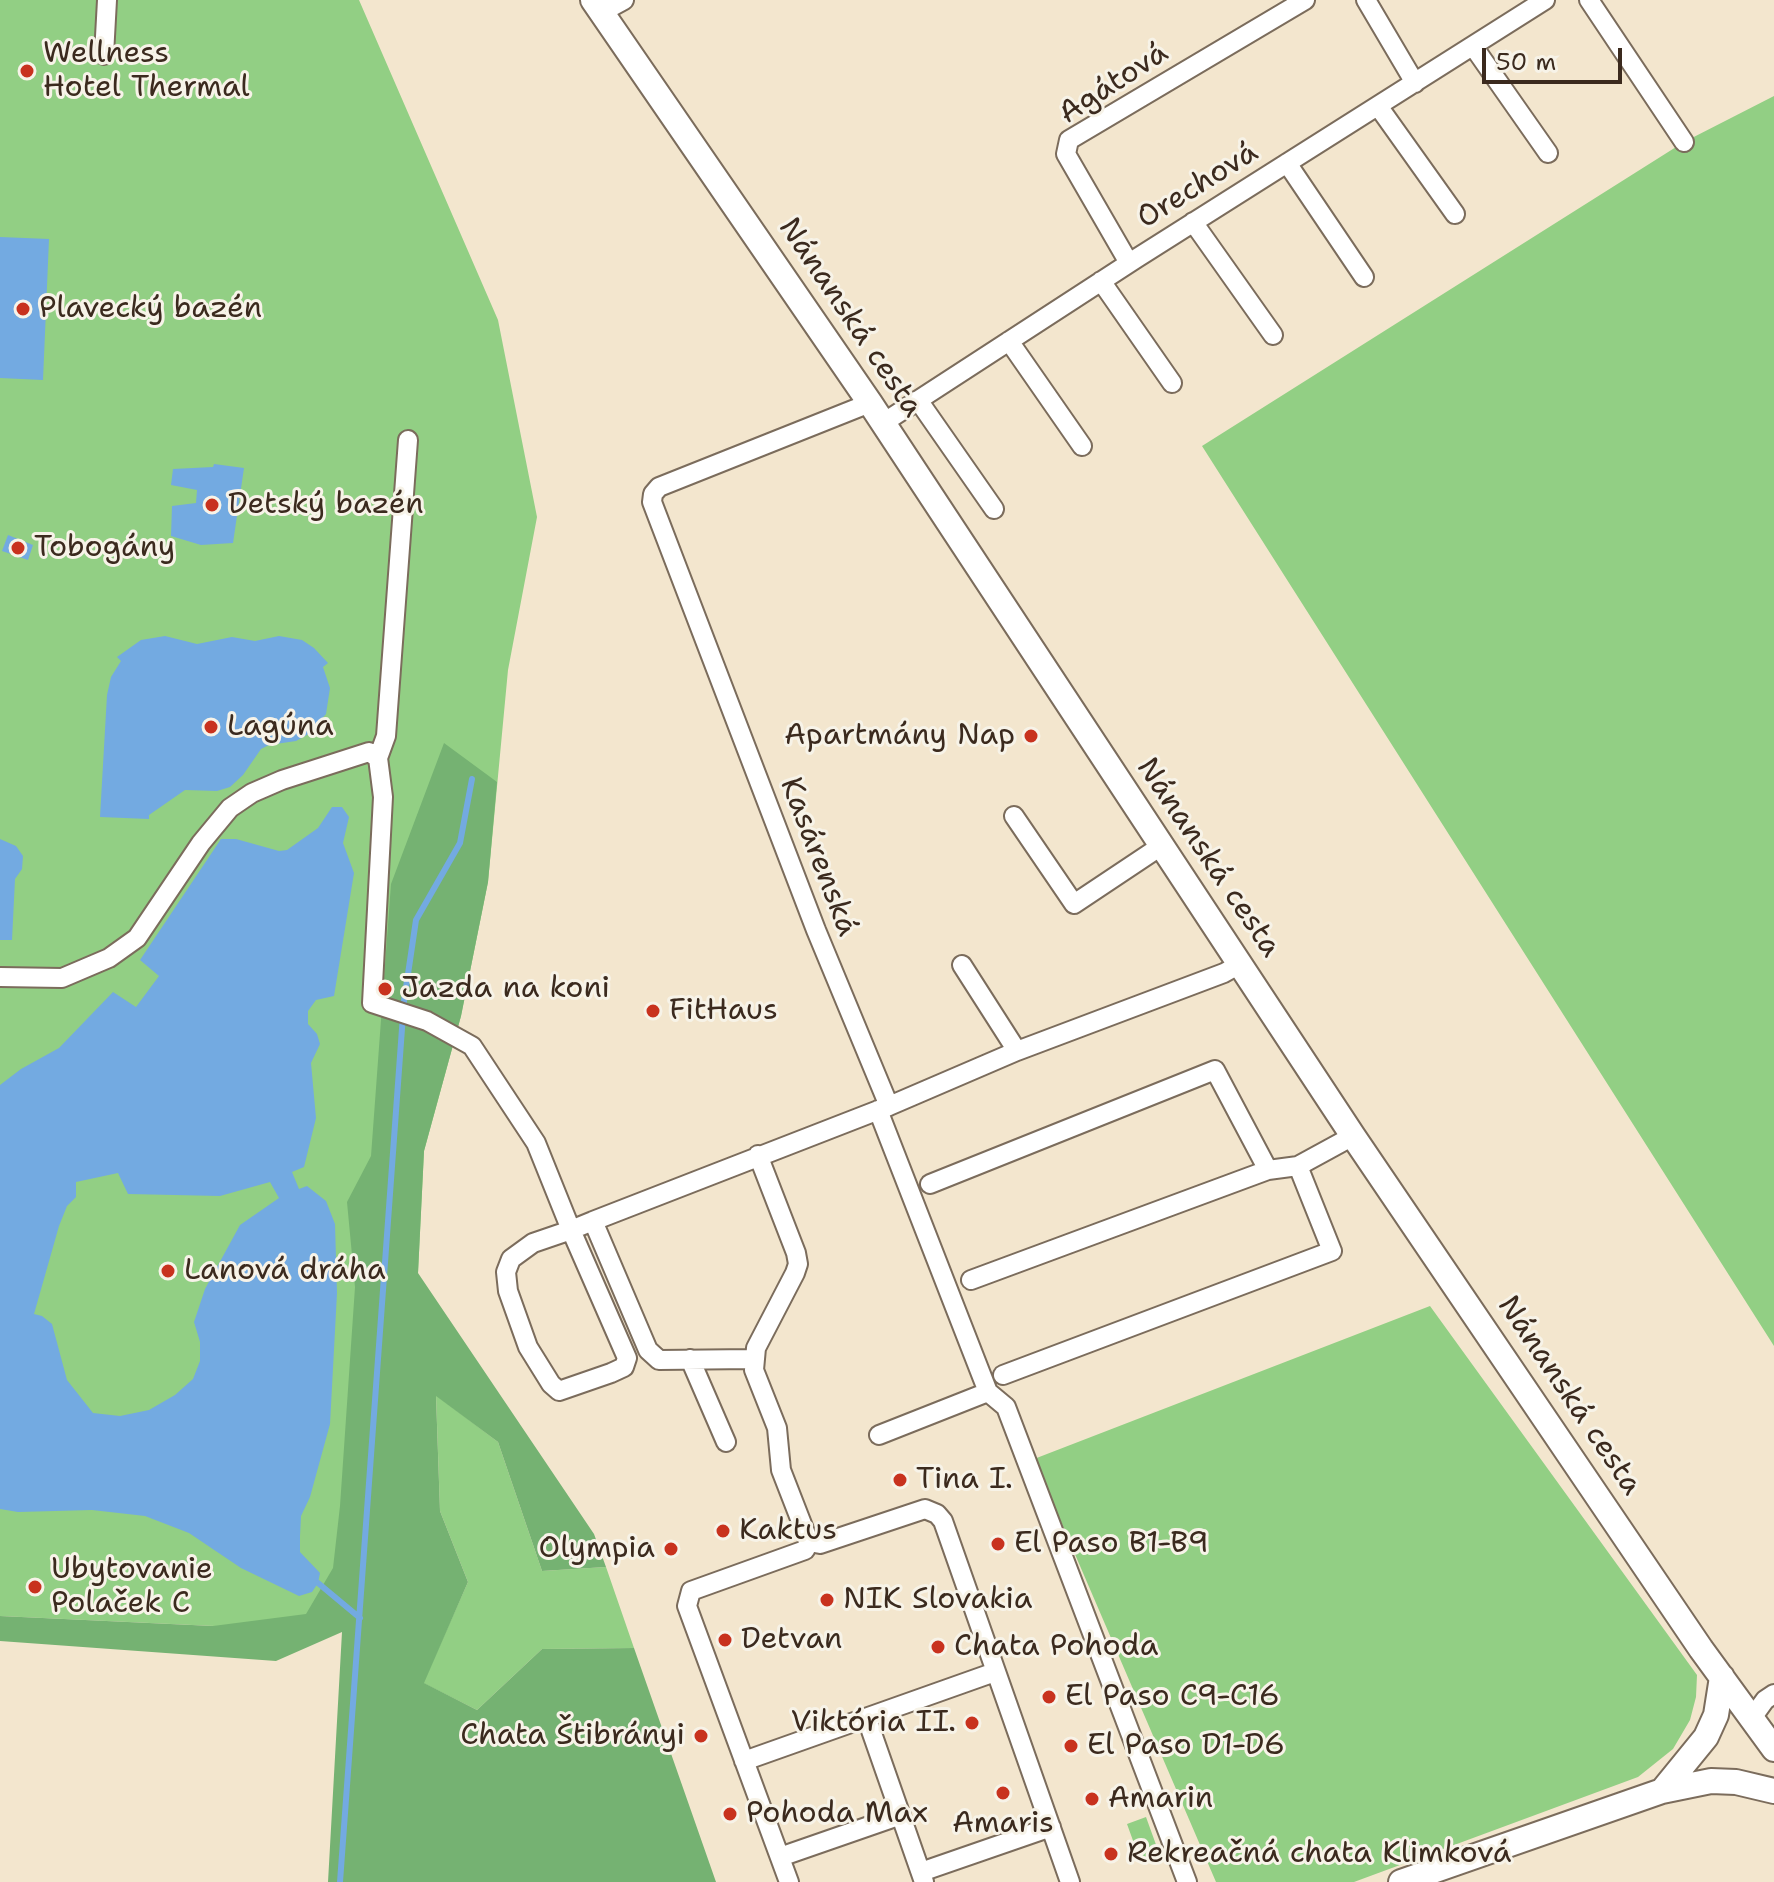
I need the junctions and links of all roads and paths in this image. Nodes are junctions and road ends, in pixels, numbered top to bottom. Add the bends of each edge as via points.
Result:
1 (107, 0) edge
2 (624, 0) edge
3 (1305, 0) edge
4 (1366, 0) edge
5 (1545, 0) edge
6 (1589, 0) edge
7 (598, 6) edge
8 (1473, 46) junction
9 (104, 55) dead end
10 (1415, 83) junction
11 (1378, 106) junction
12 (1684, 142) dead end
13 (1548, 153) dead end
14 (1287, 163) junction
15 (1455, 214) dead end
16 (1193, 222) junction
17 (1129, 263) junction
18 (1364, 277) dead end
19 (1101, 281) junction
20 (1273, 335) dead end
21 (1009, 341) junction
22 (1172, 383) dead end
23 (918, 400) junction
24 (876, 413) junction
25 (408, 440) dead end
26 (1082, 446) dead end
27 (994, 509) dead end
28 (378, 758) junction
29 (1014, 816) dead end
30 (1161, 846) junction
31 (1240, 964) junction
32 (962, 965) dead end
33 (0, 977) edge
34 (1017, 1051) junction
35 (883, 1108) junction
36 (1353, 1136) junction
37 (758, 1155) junction
38 (1298, 1166) junction
39 (1268, 1170) junction
40 (930, 1184) dead end
41 (593, 1221) junction
42 (571, 1230) junction
43 (971, 1280) dead end
44 (690, 1359) junction
45 (753, 1359) junction
46 (1003, 1375) dead end
47 (988, 1392) junction
48 (879, 1435) dead end
49 (726, 1442) dead end
50 (809, 1542) junction
51 (995, 1672) junction
52 (1722, 1677) junction
53 (1774, 1694) edge
54 (1752, 1718) junction
55 (867, 1719) junction
56 (1774, 1749) edge
57 (744, 1761) junction
58 (1662, 1791) junction
59 (1774, 1791) edge
60 (901, 1815) junction
61 (1051, 1827) junction
62 (780, 1857) junction
63 (923, 1877) edge
64 (789, 1882) edge
65 (1070, 1882) edge
66 (1187, 1882) edge
67 (1401, 1882) edge

1 - 9 street
2 - 7 street
3 - 17 street, Agátová via 1069,140 1066,154
4 - 10 street
5 - 8 street, Orechová
6 - 12 street
7 - 24 main road, Nánanská cesta
8 - 10 street, Orechová
8 - 13 street
10 - 11 street, Orechová
11 - 14 street, Orechová
11 - 15 street
14 - 16 street, Orechová
14 - 18 street
16 - 17 street, Orechová
16 - 20 street
17 - 19 street, Orechová
19 - 21 street, Orechová
19 - 22 street
21 - 23 street, Orechová
21 - 26 street
23 - 24 street, Orechová
23 - 27 street
24 - 30 main road, Nánanská cesta
24 - 35 street, Kasárenská via 659,487 652,502
25 - 28 street via 386,736
28 - 33 street via 369,752 333,763 252,793 230,808 137,938 109,958 62,978
28 - 42 street via 383,797 372,1003 427,1021 472,1046 536,1143
29 - 30 street via 1074,904
30 - 31 main road, Nánanská cesta
31 - 34 street
31 - 36 main road, Nánanská cesta
32 - 34 street
34 - 35 street
35 - 37 street
35 - 47 street, Kasárenská
36 - 38 street
36 - 52 main road, Nánanská cesta
37 - 41 street
37 - 45 street via 798,1264
38 - 39 street
38 - 46 street via 1332,1251
39 - 40 street via 1215,1070
39 - 43 street
41 - 42 street
41 - 44 street via 648,1350 659,1360
42 - 42 street via 627,1358 624,1367 559,1391 528,1347 506,1272 511,1259 533,1243
44 - 45 street
44 - 49 street
45 - 50 street via 777,1428 781,1470
47 - 48 street
47 - 66 street, Kasárenská via 1006,1407
50 - 51 street via 820,1544 925,1509 937,1514
50 - 57 street via 805,1550 691,1591 689,1597 687,1606
51 - 55 street
51 - 61 street
52 - 54 main road, Nánanská cesta
52 - 58 main road via 1706,1737
53 - 54 street
54 - 56 main road, Nánanská cesta
55 - 57 street
55 - 60 street
57 - 62 street
58 - 59 main road via 1711,1781
58 - 67 main road
60 - 62 street
60 - 63 street
61 - 63 street
61 - 65 street
62 - 64 street

